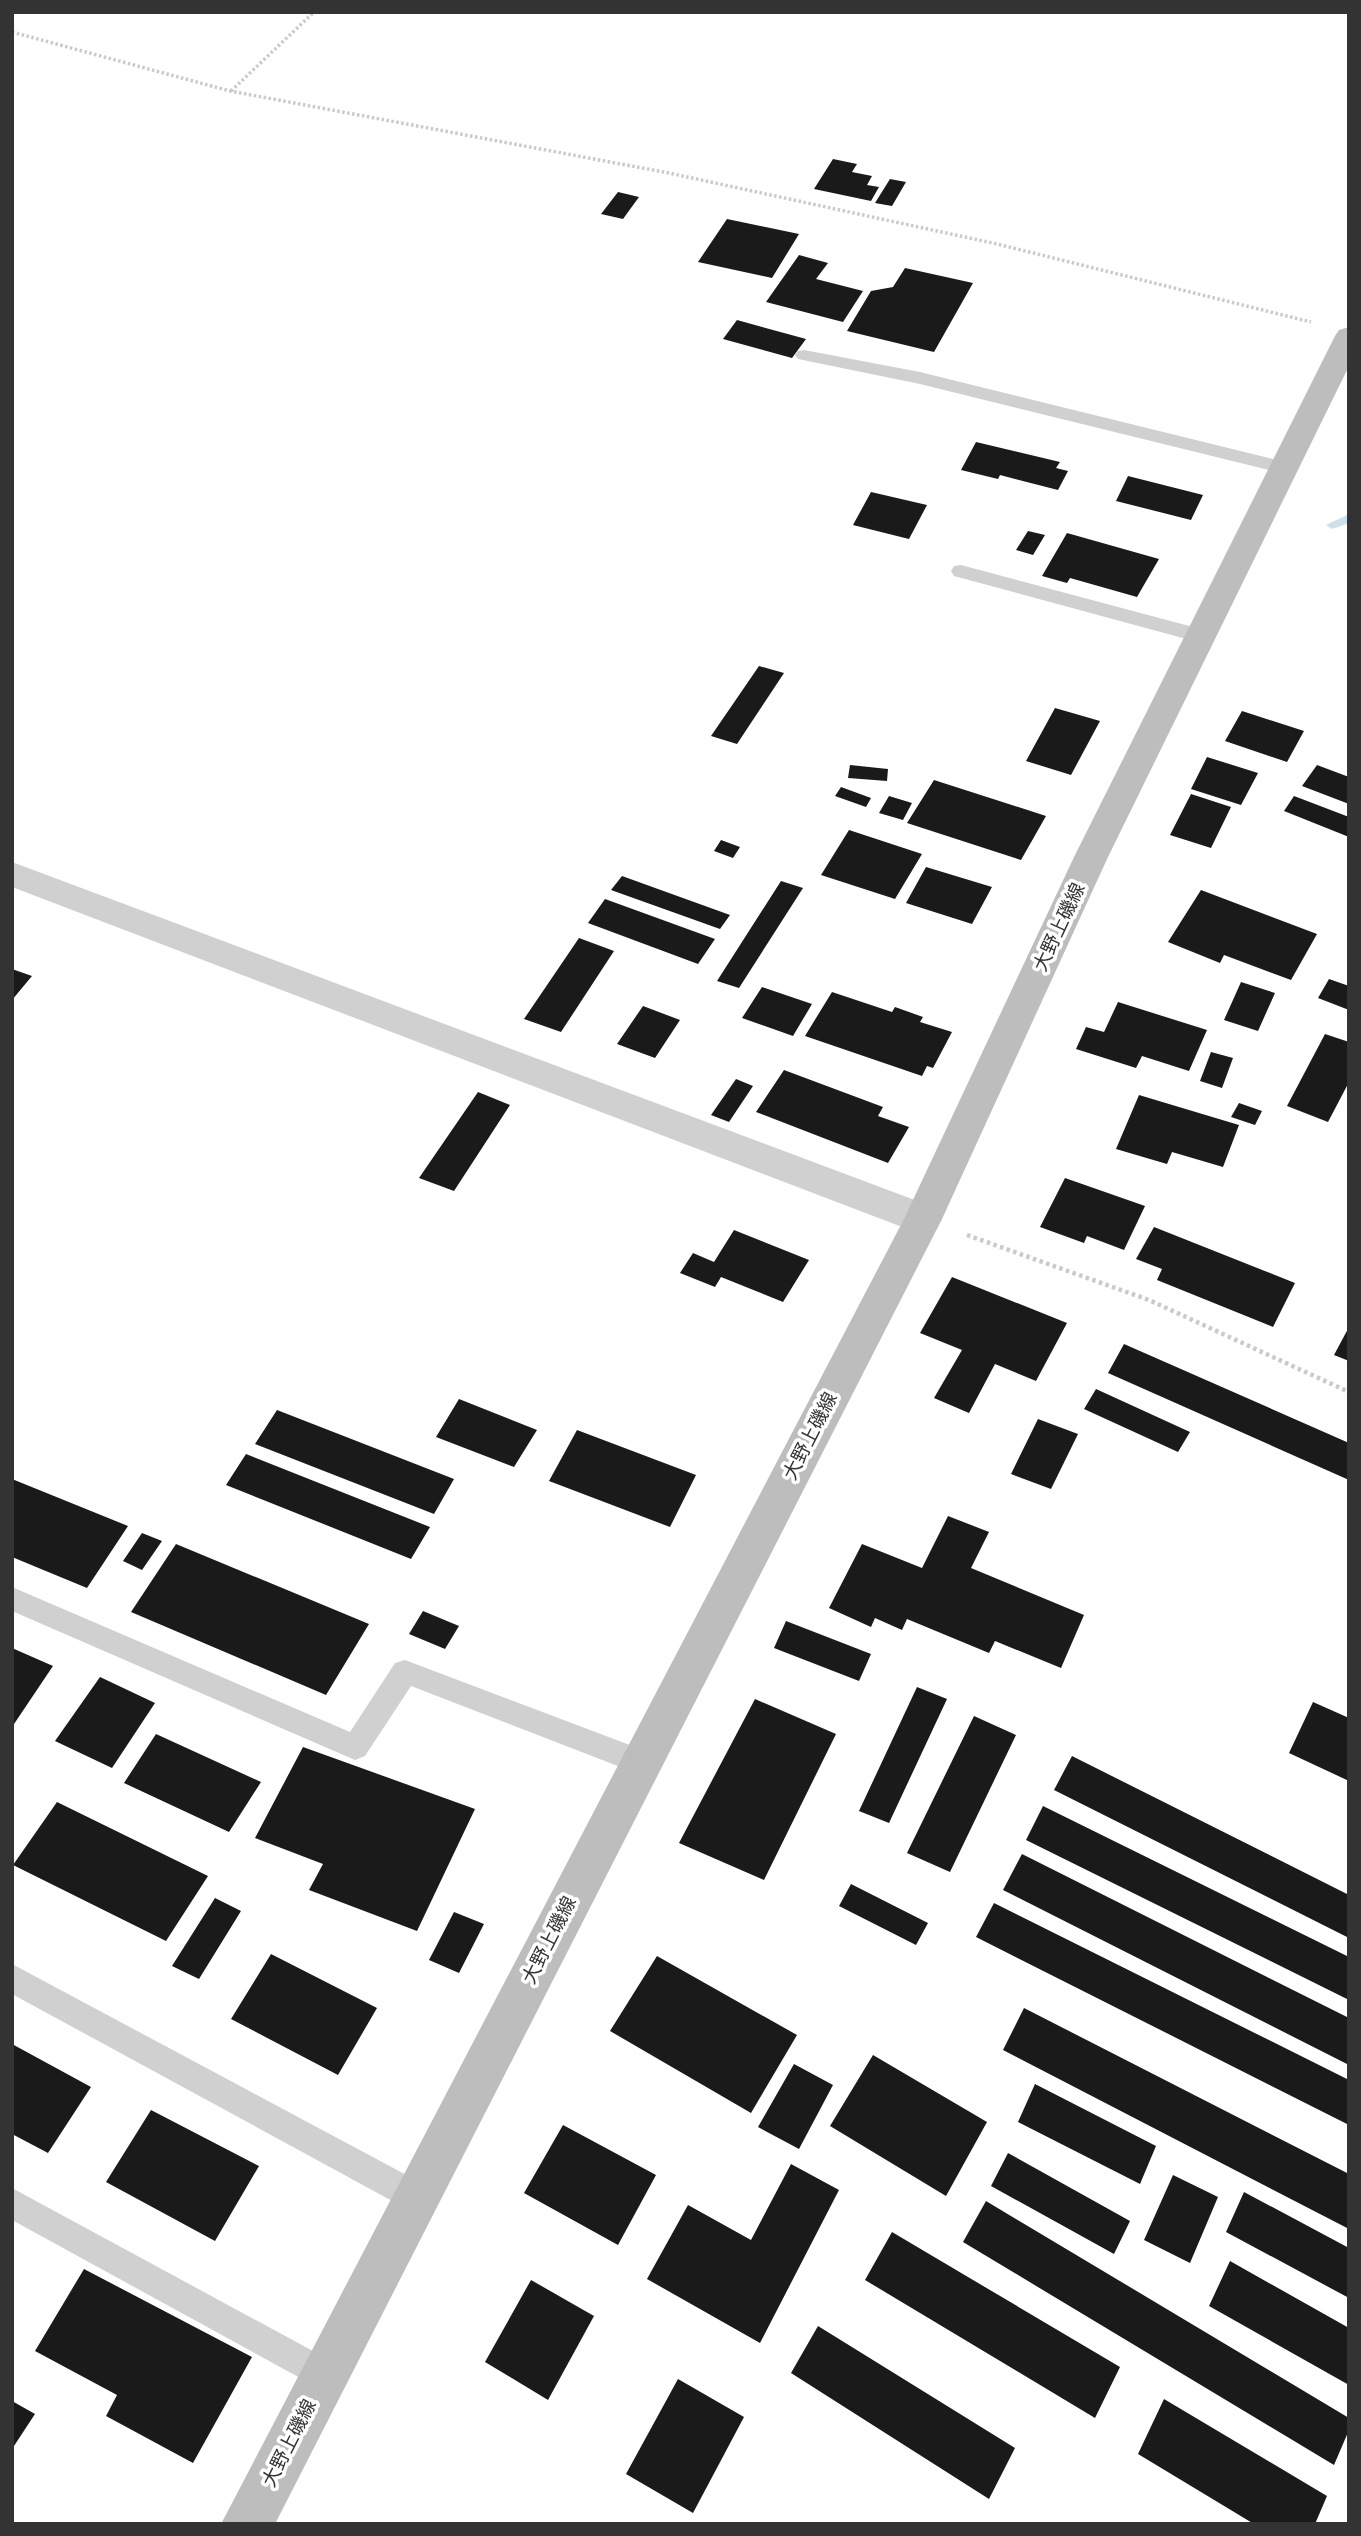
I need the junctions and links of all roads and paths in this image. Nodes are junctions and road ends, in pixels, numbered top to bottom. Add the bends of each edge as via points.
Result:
1 (314, 12) edge
2 (12, 32) edge
3 (230, 91) junction
4 (1336, 330) edge
5 (804, 355) dead end
6 (1285, 468) junction
7 (961, 571) dead end
8 (1201, 636) junction
9 (12, 874) edge
10 (923, 1219) junction
11 (1349, 1392) edge
12 (12, 1599) edge
13 (641, 1762) junction
14 (12, 1978) edge
15 (416, 2197) junction
16 (12, 2203) edge
17 (324, 2374) junction
18 (247, 2524) edge

1 - 3 path
2 - 3 path
3 - 4 path via 696,179 997,244
4 - 6 main road, 大野上磯線
5 - 6 lane via 920,378
6 - 8 main road, 大野上磯線
7 - 8 lane
8 - 10 main road, 大野上磯線 via 1091,857
9 - 10 street
10 - 11 path via 1149,1300
10 - 13 main road, 大野上磯線
12 - 13 lane via 355,1747 405,1672
13 - 15 main road, 大野上磯線
14 - 15 lane
15 - 17 main road, 大野上磯線
16 - 17 lane
17 - 18 main road, 大野上磯線

